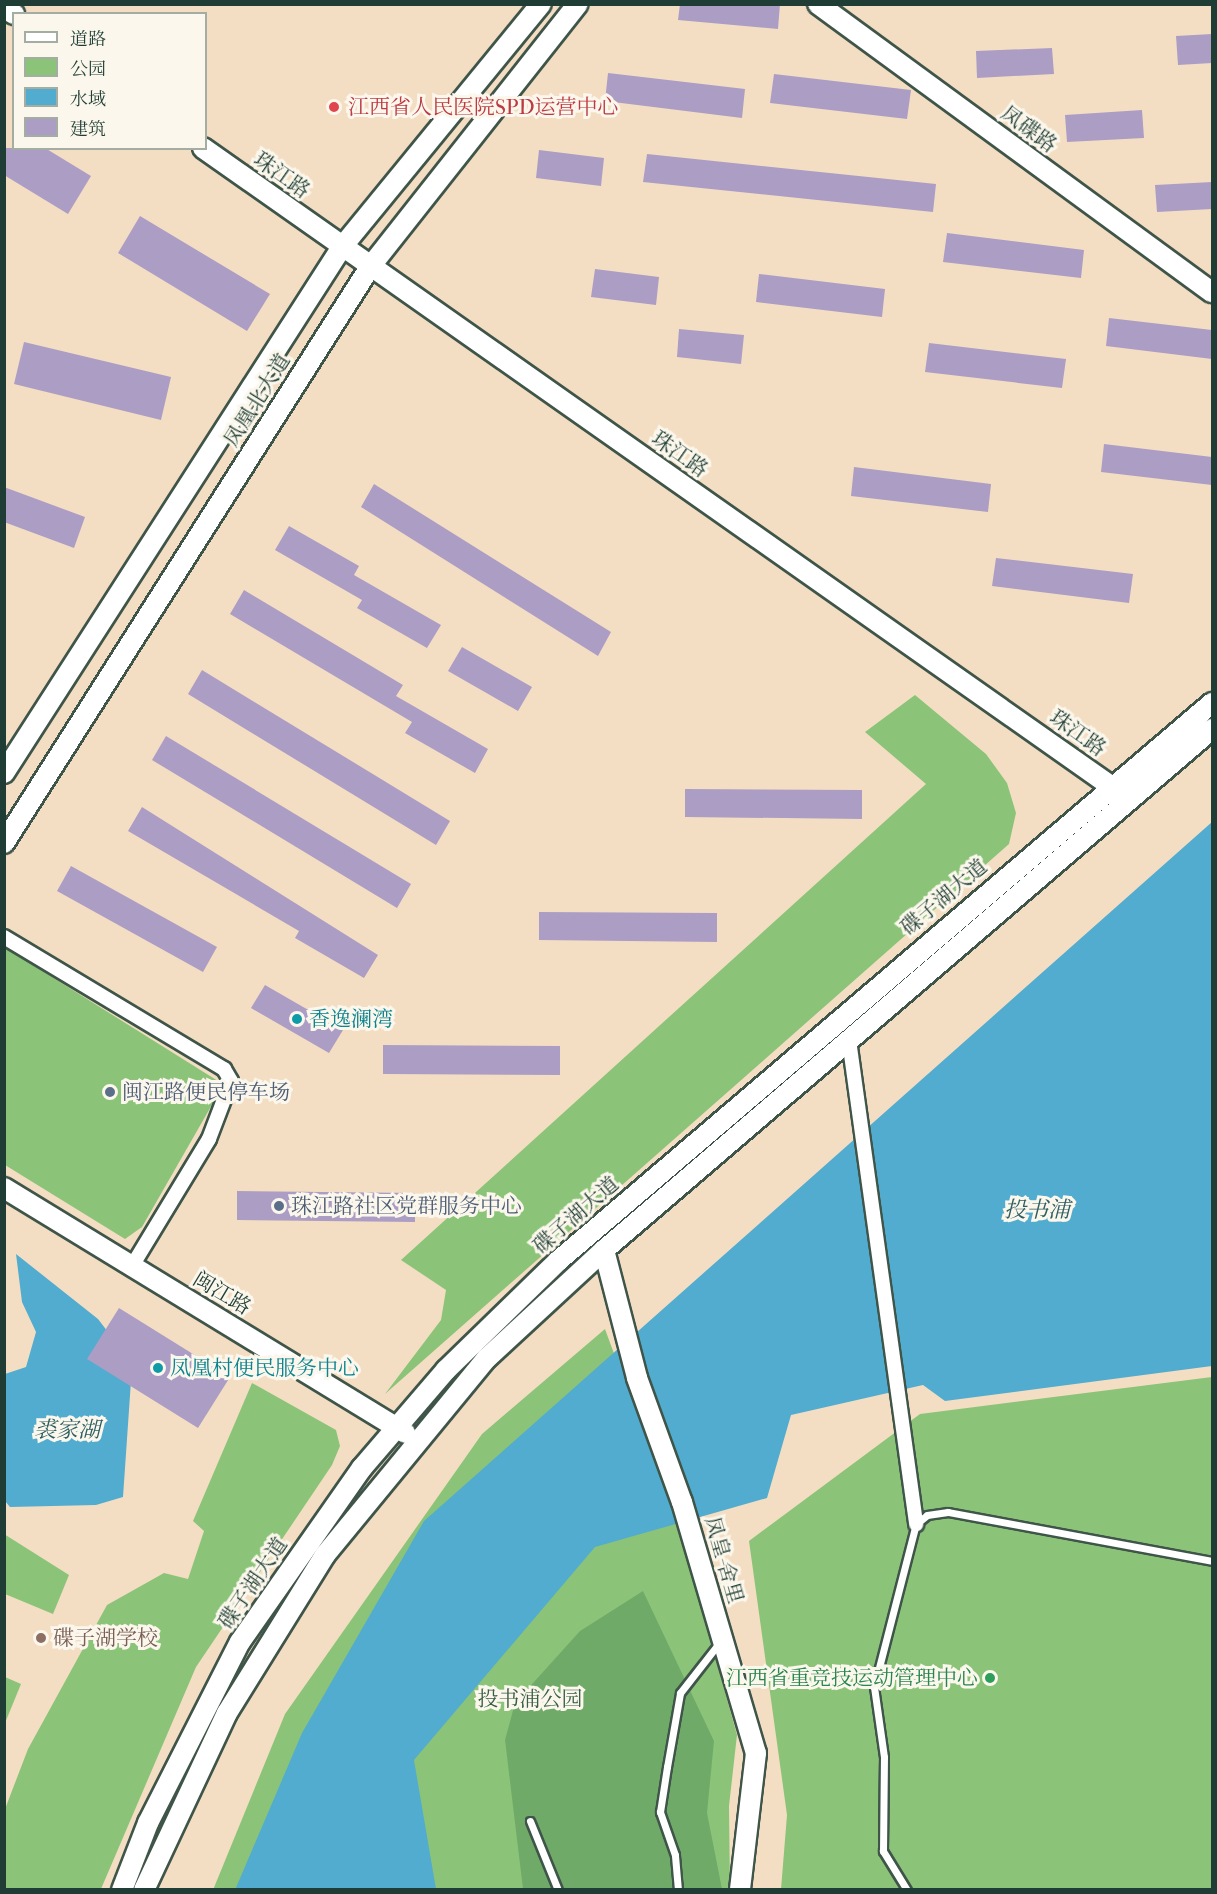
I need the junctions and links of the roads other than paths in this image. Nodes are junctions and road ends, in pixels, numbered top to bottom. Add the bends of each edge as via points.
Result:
1 (541, 4) edge
2 (578, 4) edge
3 (818, 4) edge
4 (206, 150) edge
5 (342, 247) junction
6 (370, 267) junction
7 (1212, 292) edge
8 (1212, 703) edge
9 (1212, 729) edge
10 (4, 773) edge
11 (1113, 787) junction
12 (1130, 799) junction
13 (4, 843) edge
14 (4, 937) edge
15 (849, 1040) junction
16 (4, 1188) edge
17 (604, 1250) junction
18 (132, 1266) junction
19 (396, 1428) junction
20 (415, 1440) junction
21 (916, 1524) junction
22 (1212, 1560) edge
23 (722, 1639) junction
24 (530, 1821) dead end
25 (122, 1890) edge
26 (144, 1890) edge
27 (558, 1890) edge
28 (678, 1890) edge
29 (740, 1890) edge
30 (907, 1890) edge

1 - 5 main road, 凤凰北大道
2 - 6 main road, 凤凰北大道
3 - 7 main road, 凤碟路
4 - 5 main road, 珠江路
5 - 6 main road, 珠江路
5 - 10 main road, 凤凰北大道
6 - 11 main road, 珠江路
6 - 13 main road, 凤凰北大道
8 - 11 main road, 碟子湖大道
9 - 12 main road
11 - 12 main road, 珠江路
11 - 19 main road, 碟子湖大道 via 558,1261
12 - 15 main road
14 - 18 street via 224,1069 231,1081 209,1139
15 - 17 main road
15 - 21 street
16 - 18 main road, 闽江路
17 - 20 main road via 487,1358
17 - 23 main road, 凤皇-舍里 via 637,1378 682,1502
18 - 19 main road, 闽江路
19 - 20 main road, 闽江路
19 - 25 main road, 碟子湖大道 via 362,1468 240,1641 148,1822
20 - 26 main road via 325,1555 227,1713
21 - 22 lane via 927,1515 948,1512
21 - 30 lane via 874,1687 884,1757 883,1851
23 - 28 lane via 680,1693 660,1812 675,1855
23 - 29 main road, 凤皇-舍里 via 756,1753
24 - 27 lane

